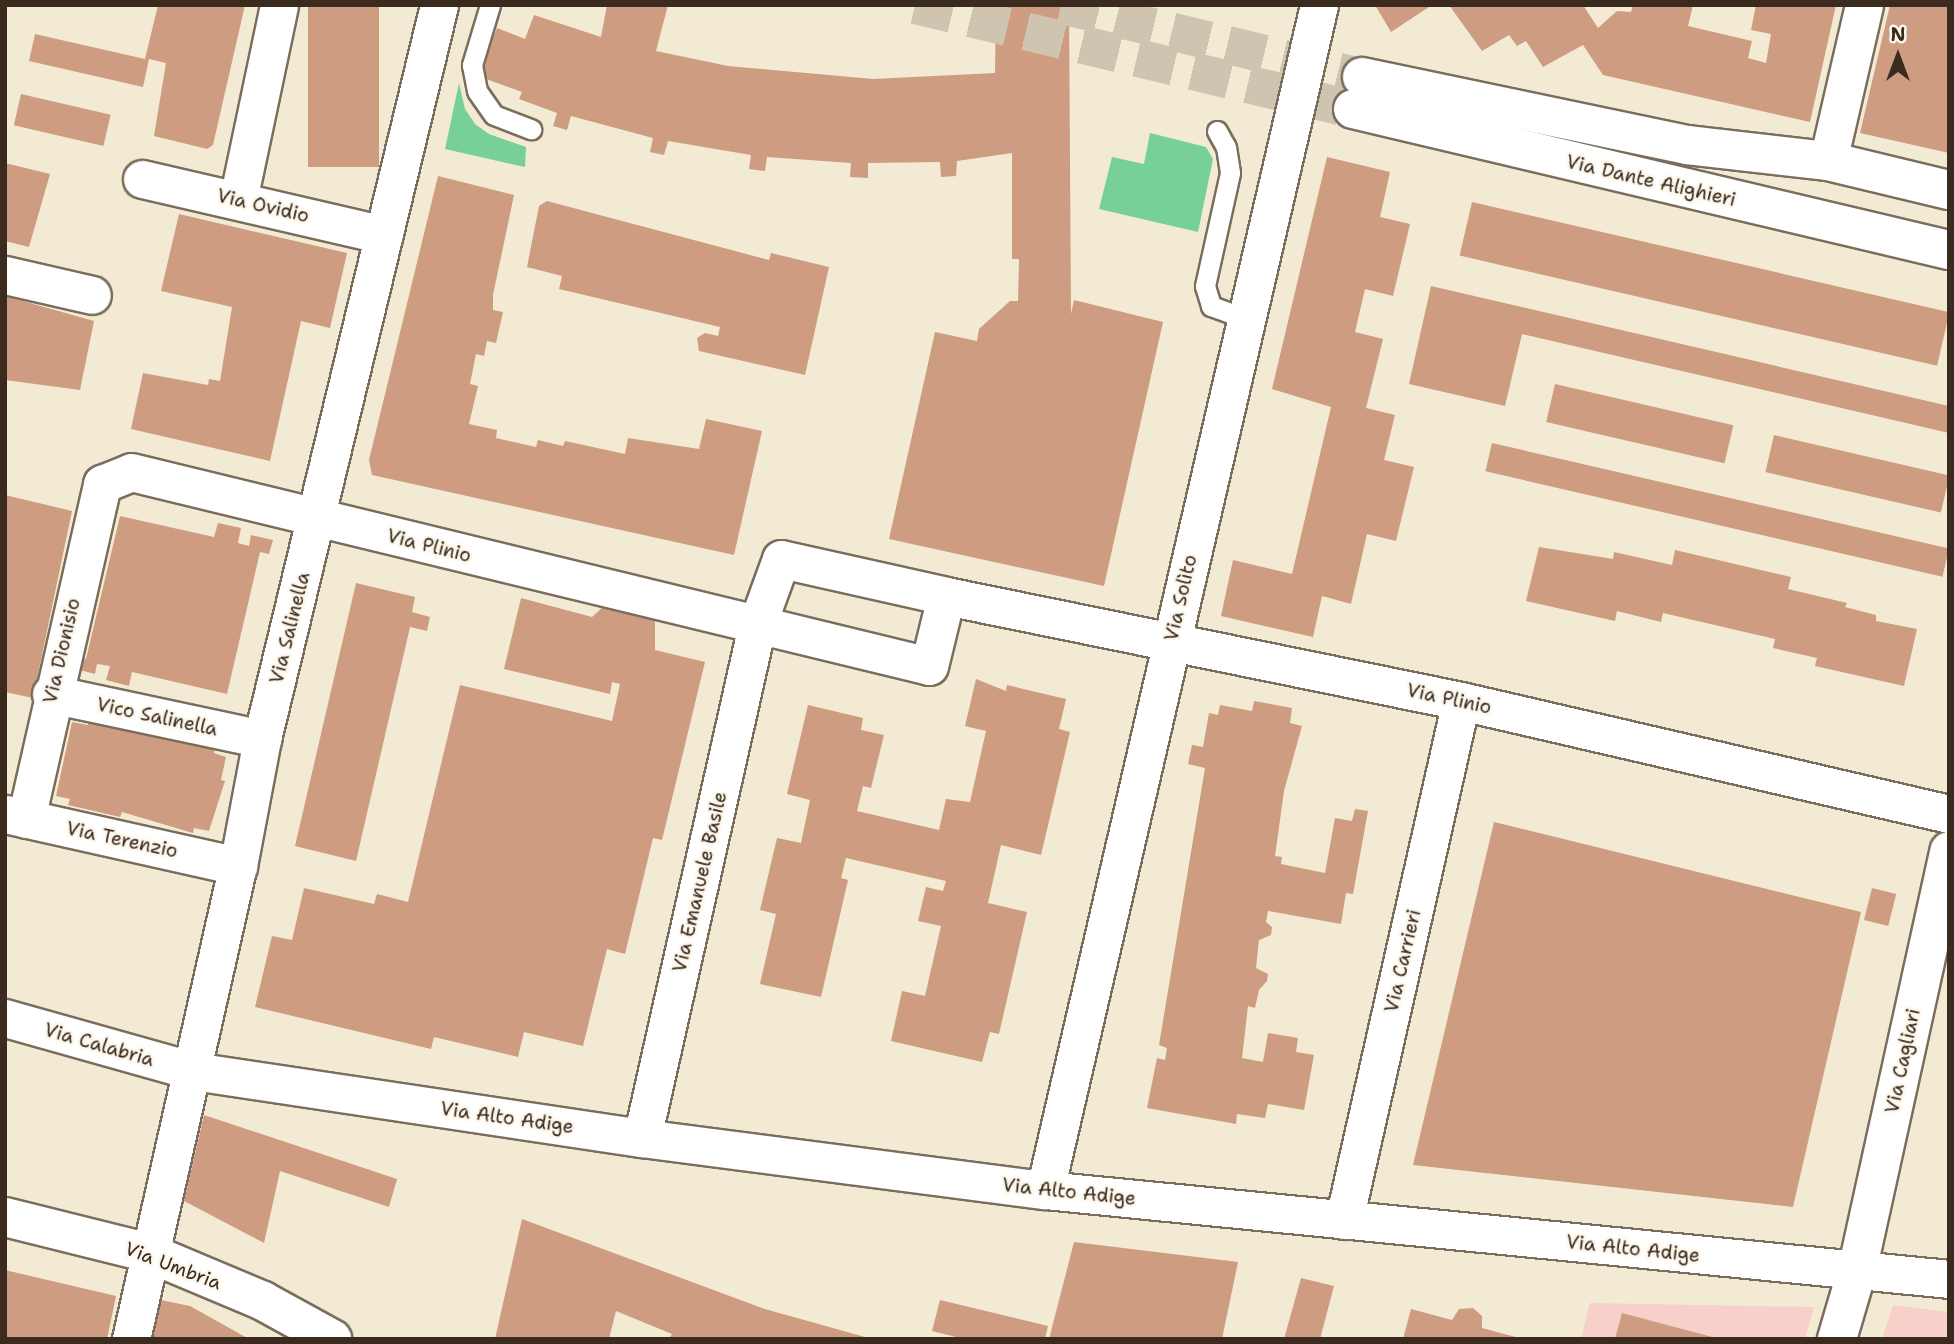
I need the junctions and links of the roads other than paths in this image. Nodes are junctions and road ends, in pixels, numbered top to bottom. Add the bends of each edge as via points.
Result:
1 (279, 5) edge
2 (439, 5) edge
3 (490, 5) edge
4 (1319, 5) edge
5 (1864, 5) edge
6 (531, 129) dead end
7 (1217, 131) dead end
8 (1828, 161) junction
9 (142, 179) dead end
10 (1949, 190) edge
11 (238, 200) junction
12 (384, 234) junction
13 (1949, 250) edge
14 (5, 275) edge
15 (92, 295) dead end
16 (1246, 319) junction
17 (102, 484) joint
18 (318, 520) junction
19 (946, 597) junction
20 (757, 625) junction
21 (1171, 643) junction
22 (51, 694) junction
23 (1461, 701) junction
24 (262, 739) junction
25 (1949, 814) edge
26 (15, 817) edge
27 (1949, 851) edge
28 (238, 866) junction
29 (5, 1018) edge
30 (193, 1071) junction
31 (642, 1138) junction
32 (1045, 1190) junction
33 (5, 1217) edge
34 (1344, 1220) junction
35 (149, 1253) junction
36 (1857, 1271) junction
37 (1949, 1279) edge
38 (131, 1339) edge
39 (332, 1339) edge
40 (1837, 1339) edge

1 - 11 street
2 - 12 street, Via Salinella
3 - 6 lane via 472,65 477,91 494,115
4 - 16 street, Via Solìto
5 - 8 street
7 - 16 lane via 1226,147 1230,173 1205,286 1211,306
8 - 10 street, Via Dante Alighieri
8 - 13 street, Via Dante Alighieri via 1687,145 1357,93
9 - 11 street, Via Ovidio
11 - 12 street, Via Ovidio
12 - 18 street, Via Salinella
14 - 15 street
16 - 21 street, Via Solìto
17 - 18 street, Via Plinio via 131,472
17 - 22 street, Via Dionisio
18 - 20 street, Via Plinio
18 - 24 street, Via Salinella
19 - 20 street, Via Plinio via 781,559
19 - 20 street, Via Plinio via 929,666
19 - 21 street, Via Plinio
20 - 31 street, Via Emanuele Basile
21 - 23 street, Via Plinio
21 - 32 street, Via Solìto
22 - 24 street, Vico Salinella
22 - 26 street, Via Dionisio
23 - 25 street, Via Plinio
23 - 34 street, Via Carrieri
24 - 28 street, Via Salinella
26 - 28 street, Via Terenzio
27 - 36 street, Via Cagliari
28 - 30 street, Via Salinella
29 - 30 street, Via Calabria
30 - 31 street, Via Alto Adige
30 - 35 street, Via Salinella
31 - 32 street, Via Alto Adige
32 - 34 street, Via Alto Adige
33 - 35 street, Via Umbria
34 - 36 street, Via Alto Adige
35 - 38 street, Via Salinella
35 - 39 street, Via Umbria via 263,1301
36 - 37 street, Via Alto Adige
36 - 40 street, Via Cagliari

